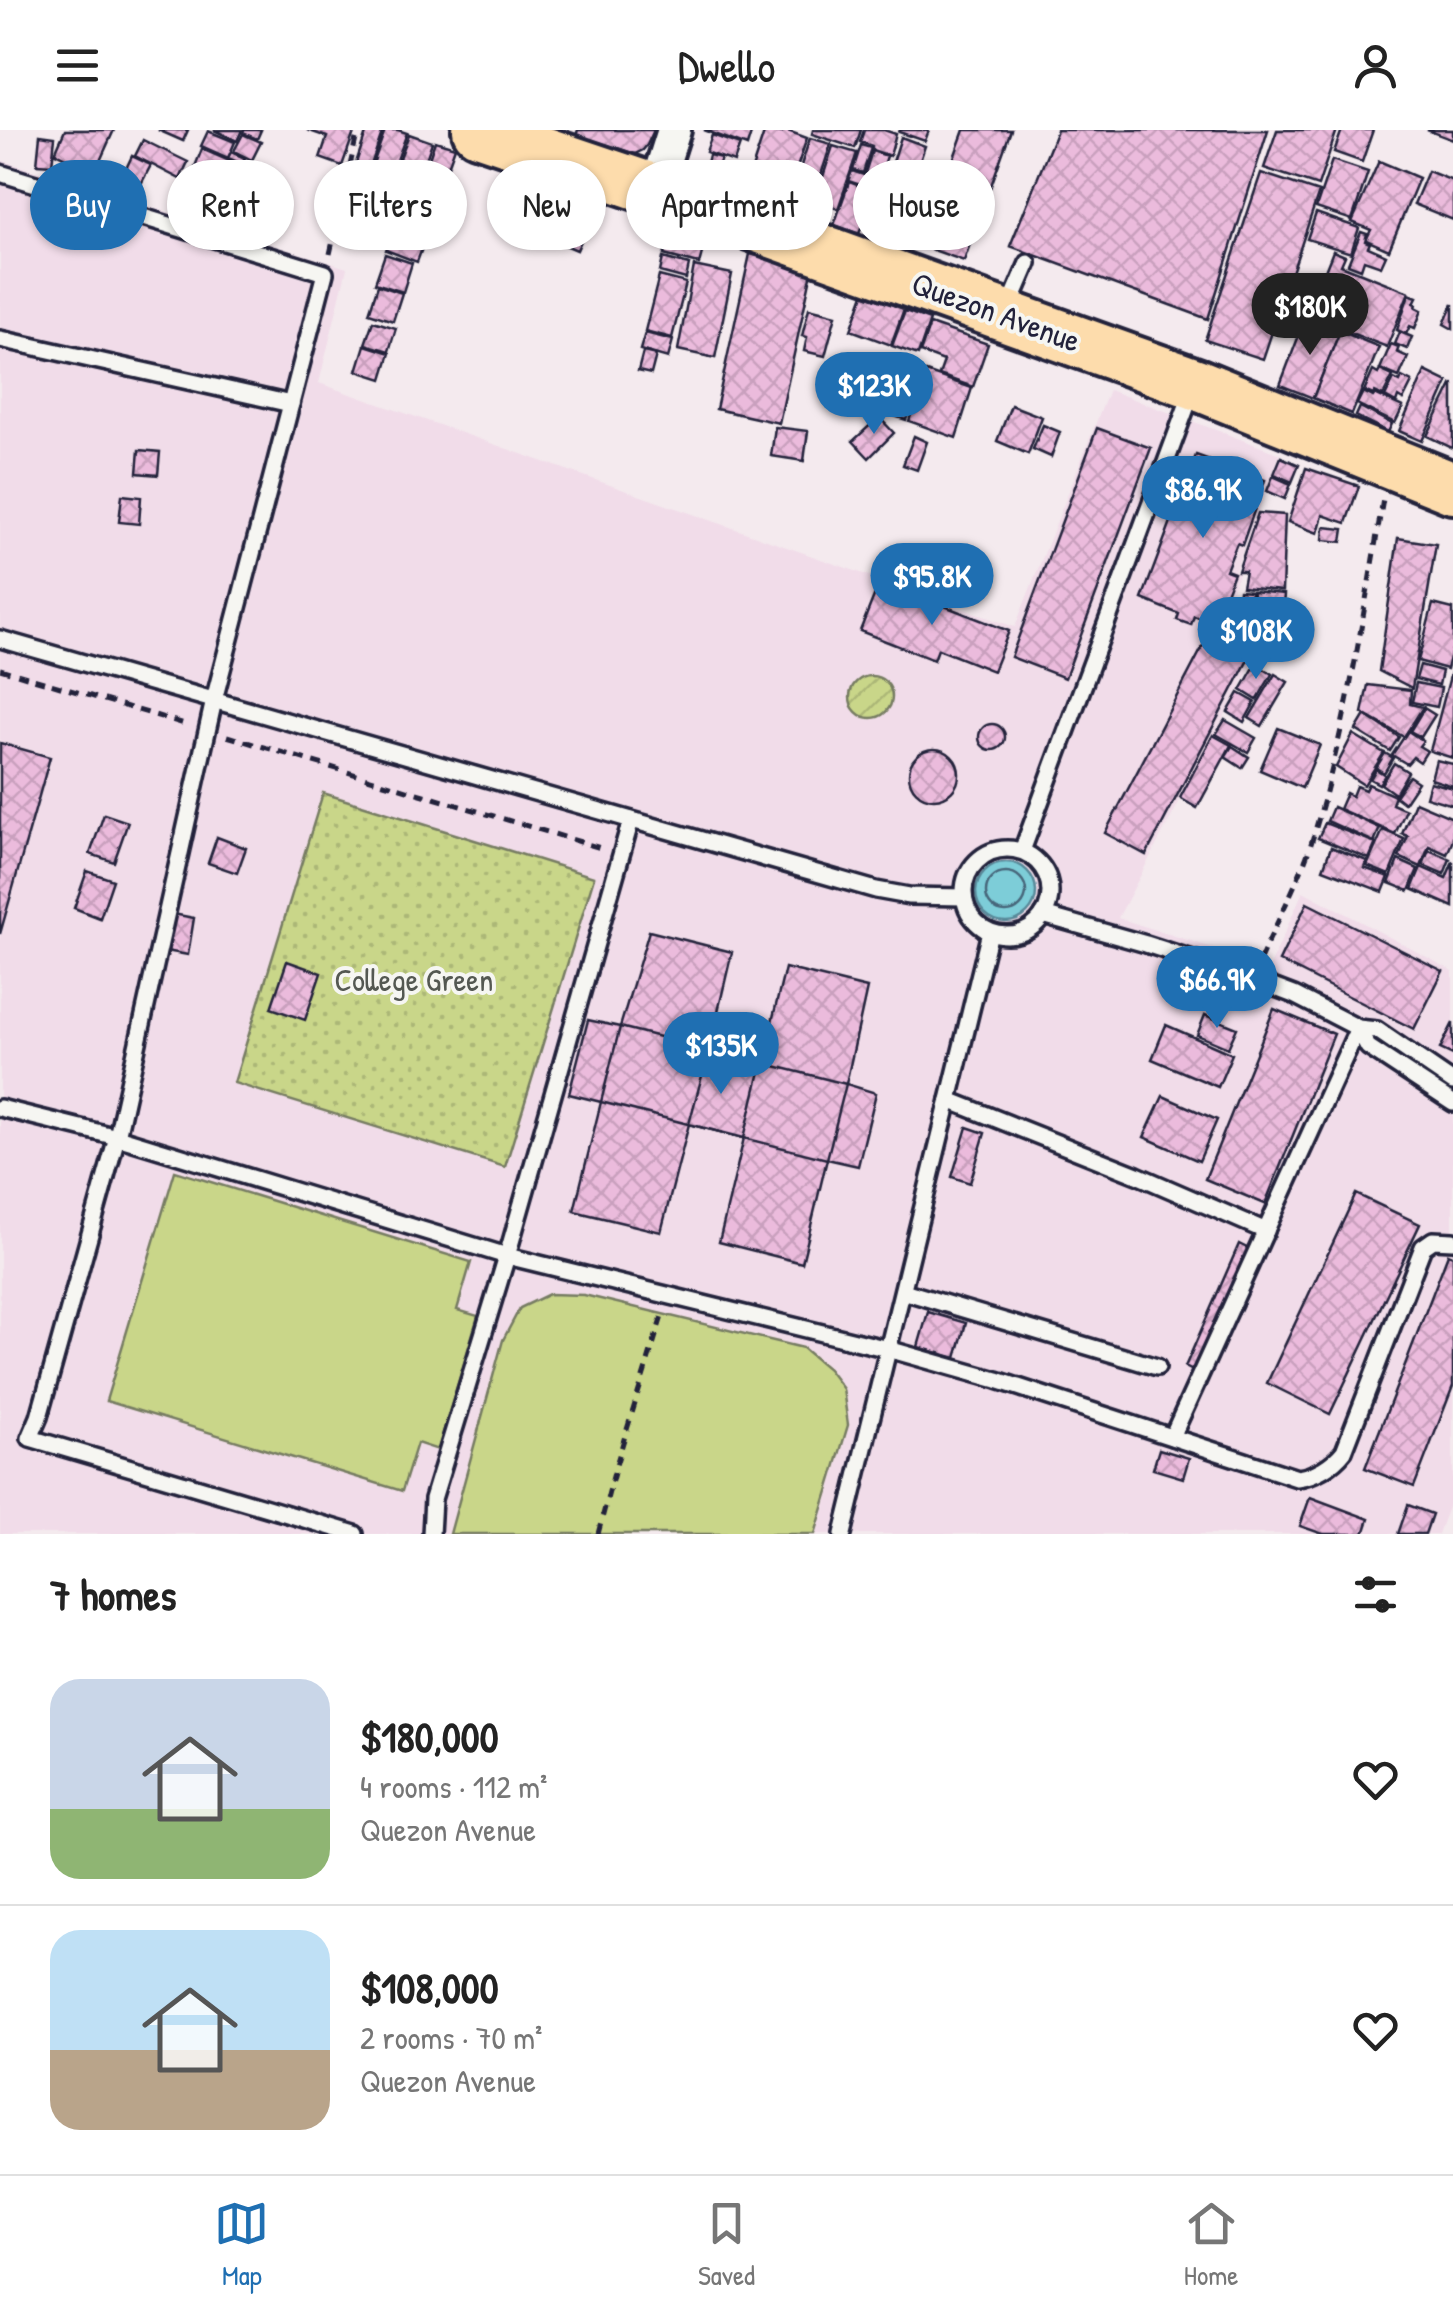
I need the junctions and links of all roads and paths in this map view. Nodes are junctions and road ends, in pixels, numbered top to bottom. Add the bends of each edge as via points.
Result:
1 (358, 130) edge
2 (478, 130) edge
3 (674, 130) edge
4 (664, 160) edge
5 (0, 173) edge
6 (626, 180) edge
7 (822, 250) edge
8 (1028, 262) dead end
9 (325, 273) junction
10 (1006, 316) junction
11 (0, 339) edge
12 (1196, 384) junction
13 (291, 404) junction
14 (1389, 462) junction
15 (1453, 488) edge
16 (0, 638) edge
17 (0, 669) edge
18 (214, 700) junction
19 (208, 730) junction
20 (631, 820) junction
21 (1022, 851) junction
22 (622, 854) junction
23 (964, 898) junction
24 (1043, 915) junction
25 (990, 932) junction
26 (1252, 979) junction
27 (1358, 1028) junction
28 (1453, 1082) edge
29 (949, 1100) junction
30 (1453, 1103) edge
31 (0, 1108) edge
32 (117, 1137) junction
33 (1266, 1231) junction
34 (1453, 1241) edge
35 (508, 1256) junction
36 (902, 1291) junction
37 (668, 1296) junction
38 (888, 1349) junction
39 (1156, 1366) dead end
40 (1172, 1437) junction
41 (355, 1534) edge
42 (431, 1534) edge
43 (598, 1534) edge
44 (843, 1534) edge

1 - 9 path
2 - 6 main road, Quezon Avenue
3 - 4 street
5 - 9 lane
7 - 10 main road, Quezon Avenue
8 - 10 lane
9 - 13 lane
10 - 12 main road, Quezon Avenue
11 - 13 lane
12 - 14 main road, Quezon Avenue
12 - 21 lane
13 - 18 lane
14 - 15 main road, Quezon Avenue
14 - 26 path via 1330,776 1308,852
16 - 18 lane
17 - 19 path
18 - 19 lane
18 - 20 lane
19 - 22 path
19 - 32 lane
20 - 22 lane
20 - 23 lane via 876,890
21 - 23 lane via 997,849 975,862
21 - 24 lane via 1048,878
22 - 35 lane
23 - 25 lane via 972,918
24 - 25 lane via 1025,931
24 - 26 lane
25 - 29 lane
26 - 27 lane
27 - 28 lane via 1378,1031
27 - 30 lane via 1368,1048
27 - 33 lane
29 - 33 lane
29 - 36 lane
31 - 32 lane
32 - 35 lane
32 - 41 lane via 30,1438
33 - 40 lane
34 - 40 lane via 1433,1240 1424,1247 1344,1450 1333,1462 1297,1478
35 - 37 lane
35 - 42 lane via 434,1499
36 - 38 lane
36 - 39 lane
37 - 38 lane
37 - 43 path
38 - 40 lane
38 - 44 lane

